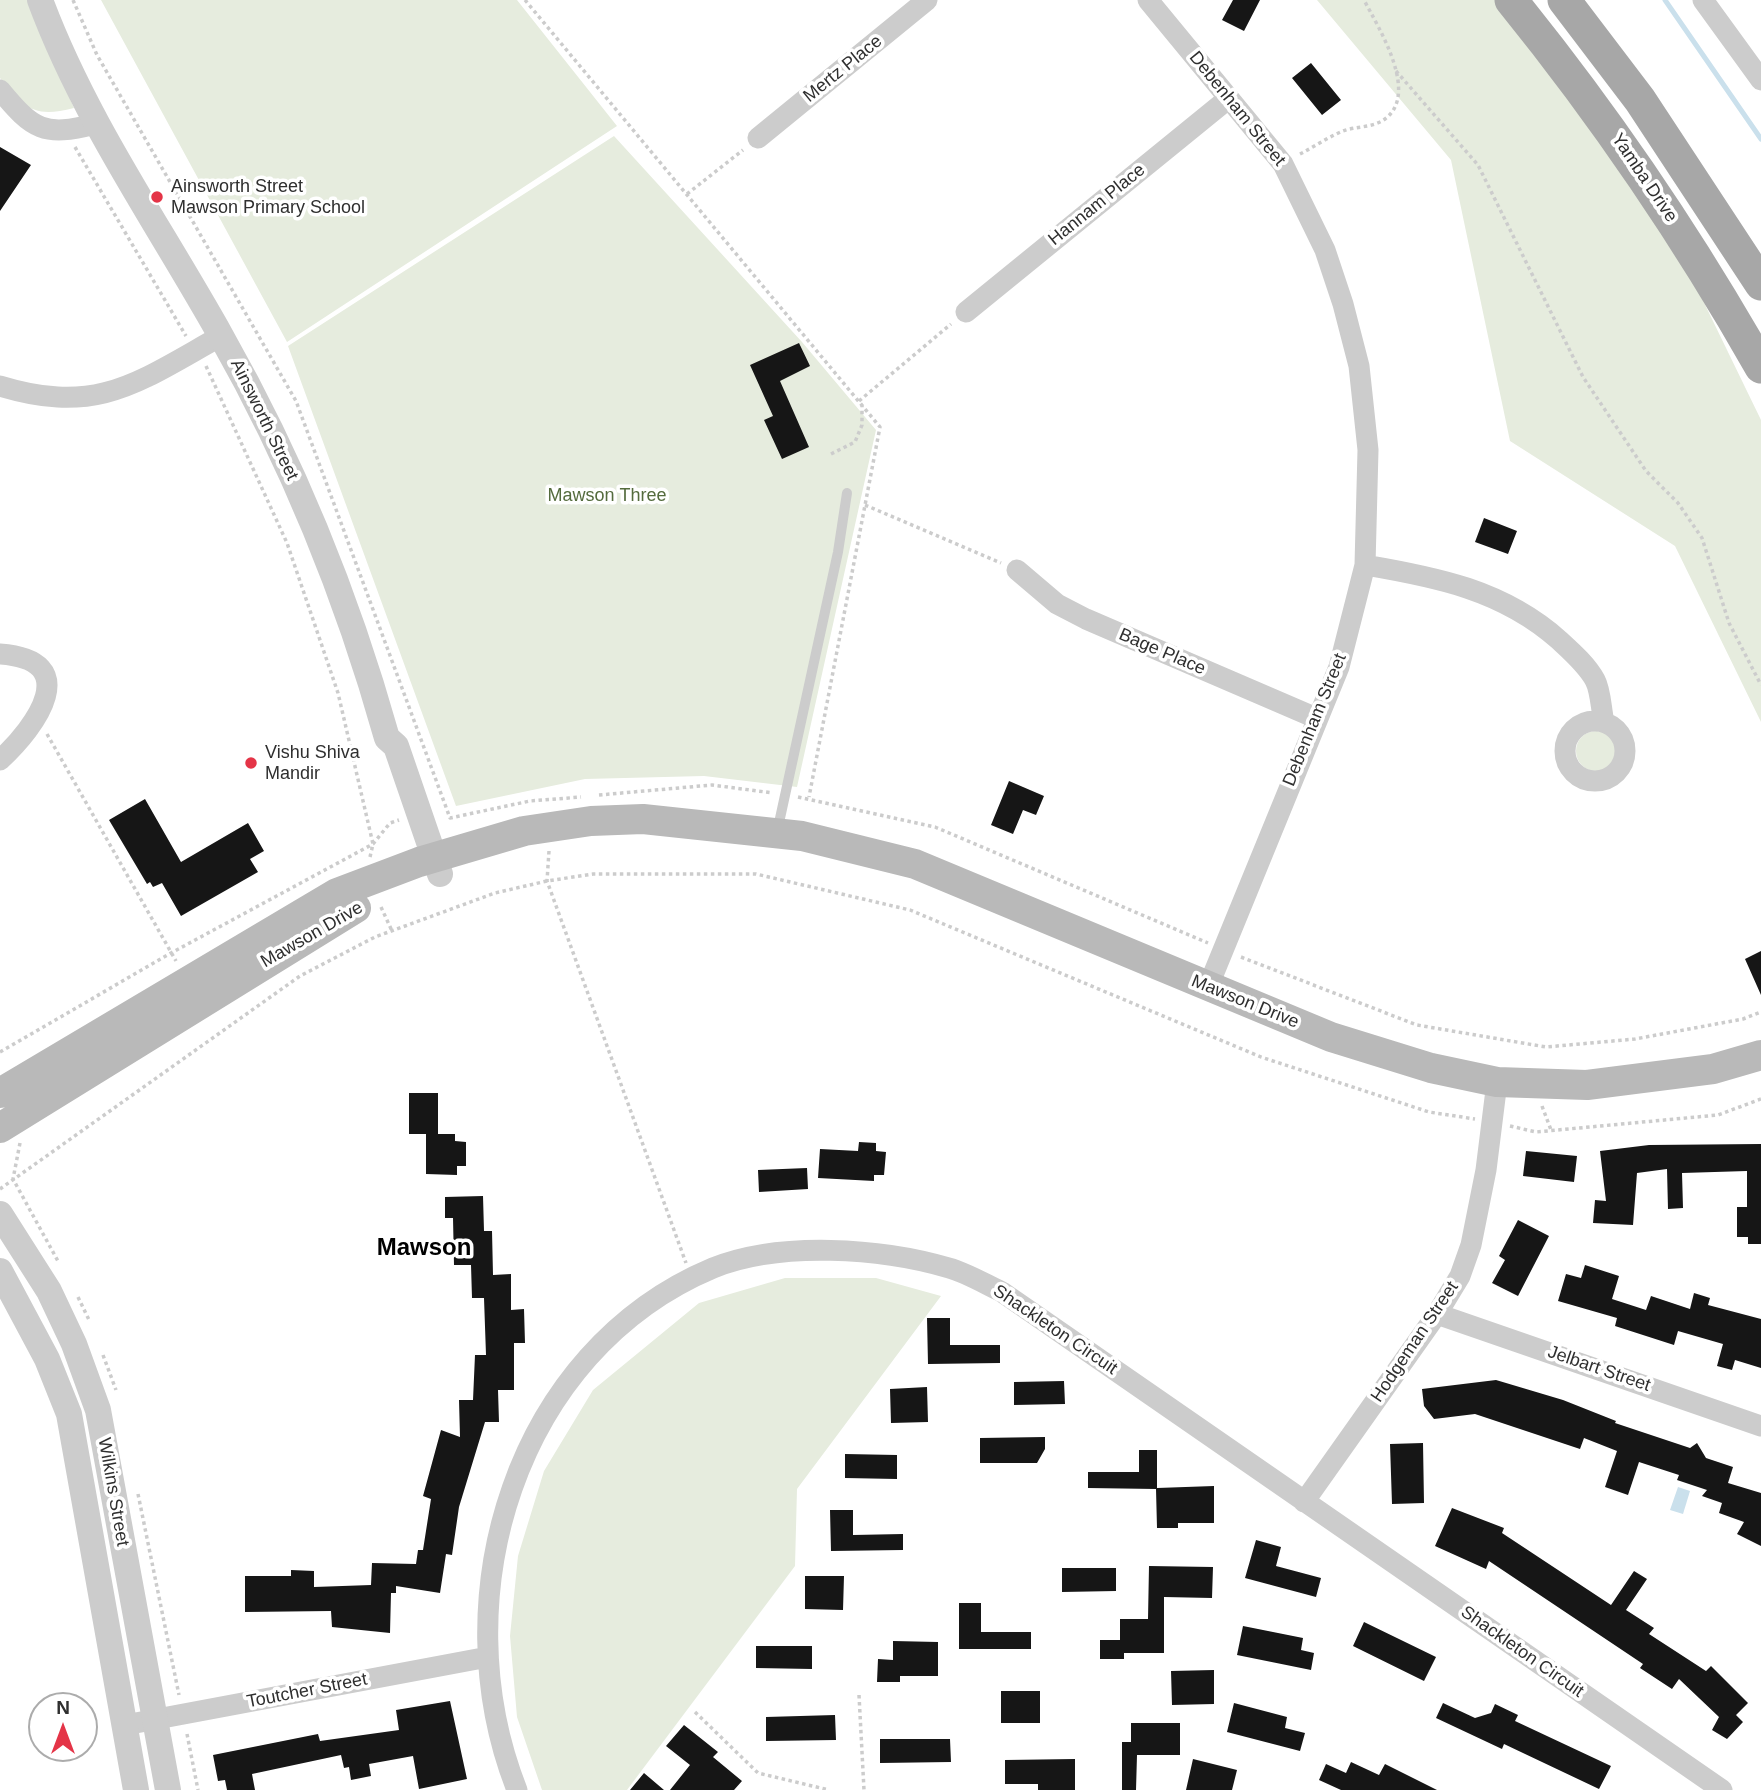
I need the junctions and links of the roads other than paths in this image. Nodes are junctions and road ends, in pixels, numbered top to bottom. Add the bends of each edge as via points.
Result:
1 (40, 0) edge
2 (927, 0) edge
3 (1148, 0) edge
4 (1511, 0) edge
5 (1564, 0) edge
6 (1703, 0) edge
7 (1761, 80) edge
8 (0, 90) edge
9 (1229, 98) junction
10 (95, 124) junction
11 (758, 138) road end
12 (1761, 284) edge
13 (966, 312) road end
14 (221, 335) junction
15 (1761, 367) edge
16 (0, 386) edge
17 (847, 493) dead end
18 (1365, 565) junction
19 (1017, 570) road end
20 (0, 654) edge
21 (1316, 718) junction
22 (1604, 722) dead end
23 (0, 760) edge
24 (777, 832) junction
25 (429, 868) junction
26 (1208, 987) junction
27 (1761, 1055) edge
28 (1497, 1082) junction
29 (0, 1093) edge
30 (0, 1128) edge
31 (0, 1213) edge
32 (0, 1271) edge
33 (1437, 1314) junction
34 (1761, 1426) edge
35 (1304, 1502) junction
36 (488, 1657) junction
37 (155, 1719) junction
38 (125, 1725) junction
39 (136, 1790) edge
40 (168, 1790) edge
41 (517, 1790) edge
42 (1722, 1790) edge

1 - 10 street, Ainsworth Street
2 - 11 street, Mertz Place
3 - 9 street, Debenham Street
4 - 15 main road, Yamba Drive via 1642,173
5 - 12 main road via 1648,111
6 - 7 street
8 - 10 street via 33,125 67,131
9 - 13 street, Hannam Place
9 - 18 street, Debenham Street via 1283,164 1325,250 1343,304 1359,366 1368,450
10 - 14 street, Ainsworth Street
14 - 16 street via 131,386 100,396 68,400
14 - 25 street, Ainsworth Street via 303,499 387,738 384,749
17 - 24 lane
18 - 21 street, Debenham Street via 1339,667
18 - 22 street via 1440,578 1488,594 1536,619 1571,650 1595,681
19 - 21 street, Bage Place via 1057,604 1086,619
20 - 23 street via 26,656 39,664 47,694 37,717
21 - 26 street, Debenham Street
24 - 25 main road, Mawson Drive via 643,819 591,821 524,831
24 - 26 main road, Mawson Drive via 915,864
25 - 29 main road, Mawson Drive via 337,893
25 - 30 main road, Mawson Drive via 342,914
26 - 28 main road, Mawson Drive via 1331,1037 1431,1068
27 - 28 main road, Mawson Drive via 1713,1069 1587,1085
28 - 33 street, Hodgeman Street via 1471,1245 1460,1276
31 - 37 street, Wilkins Street via 49,1292 74,1343 98,1410
32 - 38 street, Wilkins Street via 47,1359 69,1414
33 - 34 street, Jelbart Street
33 - 35 street, Hodgeman Street
35 - 36 street, Shackleton Circuit via 1002,1292 951,1268 885,1255 832,1251 767,1254 714,1268 664,1294 608,1335 570,1376 517,1469 498,1531 488,1602
35 - 42 street, Shackleton Circuit
36 - 37 street, Toutcher Street
36 - 41 street, Shackleton Circuit via 496,1715
37 - 38 street, Toutcher Street
37 - 40 street, Wilkins Street
38 - 39 street, Wilkins Street

